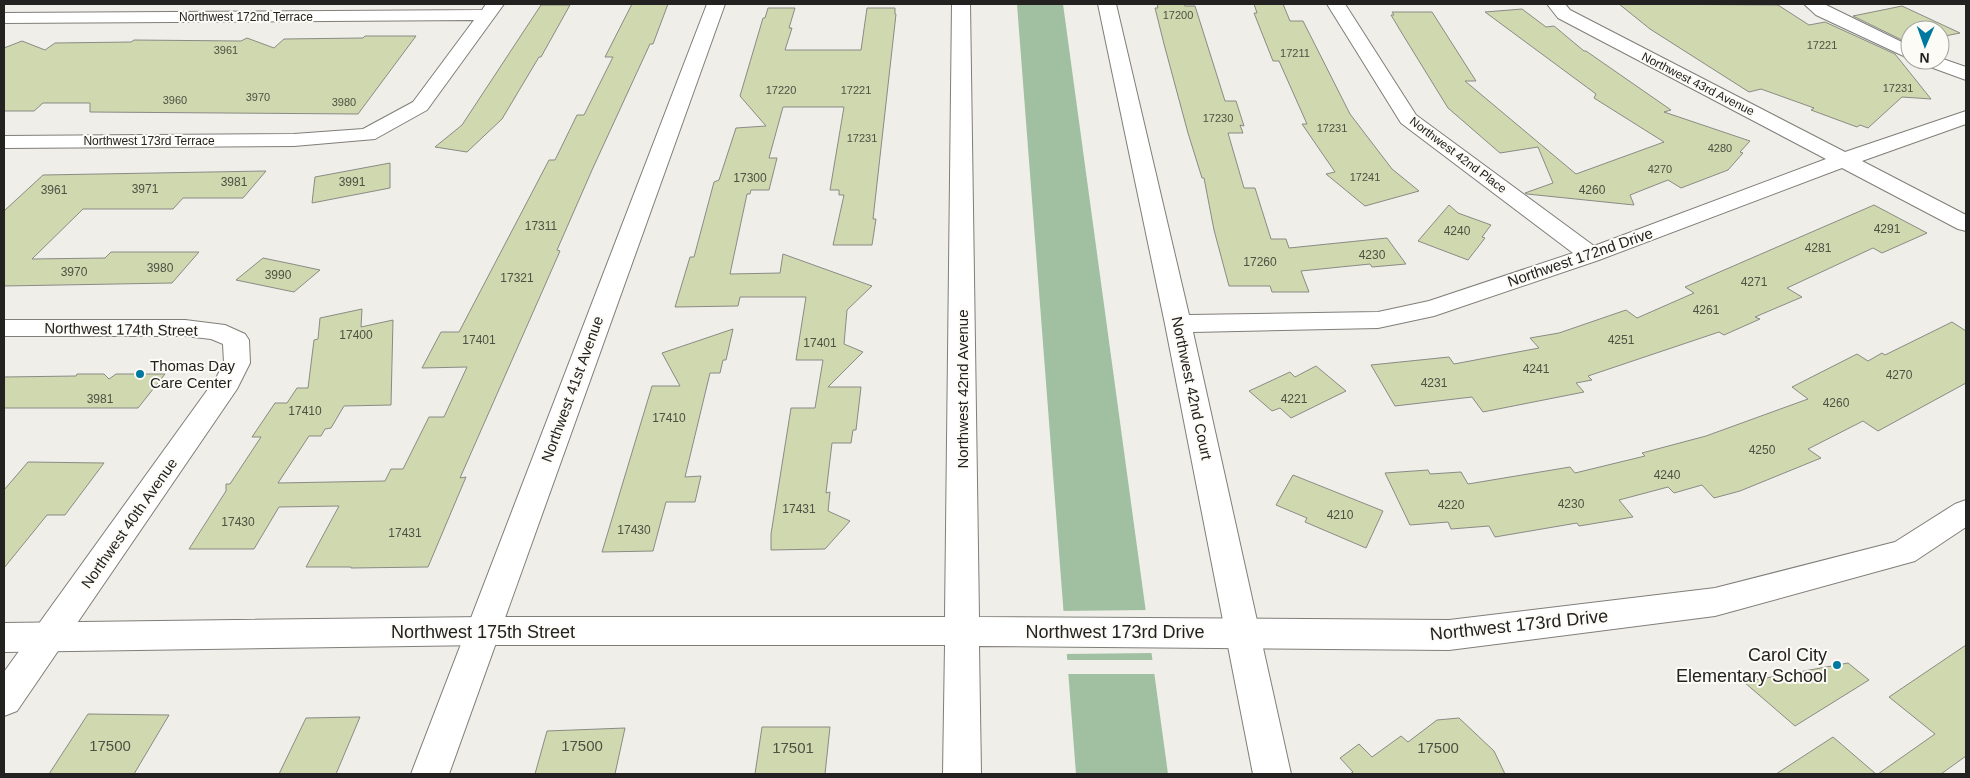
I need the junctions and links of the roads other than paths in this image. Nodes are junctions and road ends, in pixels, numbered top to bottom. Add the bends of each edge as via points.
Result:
1 (716, 4) edge
2 (961, 4) edge
3 (1107, 4) edge
4 (1336, 4) edge
5 (1556, 4) edge
6 (1812, 4) edge
7 (491, 9) edge
8 (4, 18) edge
9 (1900, 48) edge
10 (1950, 68) edge
11 (1966, 74) edge
12 (1966, 118) edge
13 (4, 142) edge
14 (1844, 160) junction
15 (1966, 224) edge
16 (1591, 255) junction
17 (1178, 324) junction
18 (4, 328) edge
19 (236, 340) joint
20 (1966, 512) edge
21 (483, 631) junction
22 (962, 631) junction
23 (1244, 634) junction
24 (49, 637) junction
25 (4, 638) edge
26 (4, 700) edge
27 (430, 774) edge
28 (962, 774) edge
29 (1272, 774) edge

1 - 21 street, Northwest 41st Avenue
2 - 22 street, Northwest 42nd Avenue
3 - 17 street, Northwest 42nd Court
4 - 16 street, Northwest 42nd Place via 1408,119
5 - 14 street, Northwest 43rd Avenue via 1564,14
6 - 9 street
7 - 8 street, Northwest 172nd Terrace
7 - 13 street, Northwest 173rd Terrace via 420,106 368,135 294,140
10 - 11 street
12 - 14 street, Northwest 172nd Drive
14 - 15 street, Northwest 43rd Avenue
14 - 16 street, Northwest 172nd Drive
16 - 17 street, Northwest 172nd Drive via 1434,308 1378,320
17 - 23 street, Northwest 42nd Court
18 - 19 street, Northwest 174th Street via 186,328 216,331
19 - 24 street, Northwest 40th Avenue via 237,363 227,382
20 - 23 street, Northwest 173rd Drive via 1904,552 1716,602 1449,635
21 - 22 street, Northwest 175th Street
21 - 24 street, Northwest 175th Street
21 - 27 street, Northwest 41st Avenue
22 - 23 street, Northwest 173rd Drive
22 - 28 street, Northwest 42nd Avenue
23 - 29 street, Northwest 42nd Court
24 - 25 street, Northwest 175th Street
24 - 26 street, Northwest 40th Avenue

